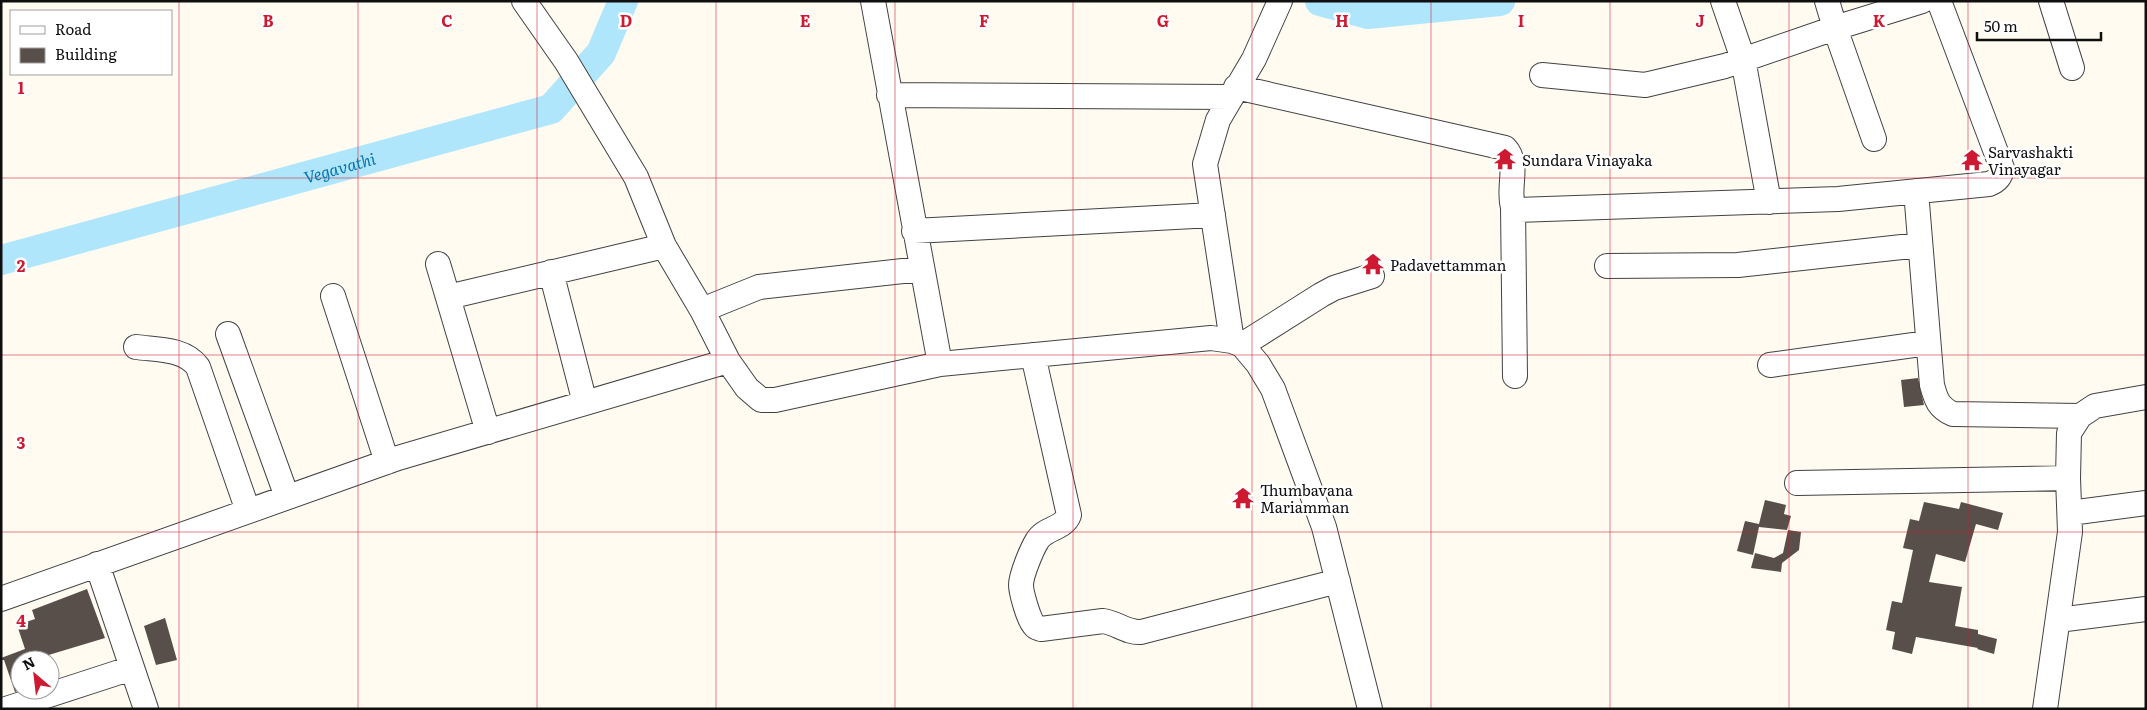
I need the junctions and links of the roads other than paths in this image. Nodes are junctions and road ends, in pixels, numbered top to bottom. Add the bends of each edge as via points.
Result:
1 (524, 1) edge
2 (873, 1) edge
3 (1280, 1) edge
4 (1723, 1) edge
5 (1827, 1) edge
6 (1922, 1) edge
7 (1939, 1) edge
8 (2050, 1) edge
9 (1834, 28) junction
10 (1743, 59) junction
11 (2072, 68) dead end
12 (1542, 75) dead end
13 (1233, 92) junction
14 (889, 94) junction
15 (1874, 139) dead end
16 (1916, 191) junction
17 (1769, 202) junction
18 (1513, 207) junction
19 (1213, 215) junction
20 (914, 231) junction
21 (1920, 245) junction
22 (664, 246) junction
23 (438, 264) dead end
24 (1607, 266) dead end
25 (921, 269) junction
26 (551, 272) junction
27 (1372, 276) dead end
28 (333, 296) dead end
29 (448, 297) junction
30 (702, 310) junction
31 (228, 334) dead end
32 (1237, 343) junction
33 (1928, 343) junction
34 (136, 347) dead end
35 (1033, 355) junction
36 (728, 361) junction
37 (940, 364) junction
38 (1770, 365) dead end
39 (1515, 376) dead end
40 (2146, 397) edge
41 (585, 403) junction
42 (2080, 416) junction
43 (488, 432) junction
44 (387, 462) junction
45 (2068, 478) junction
46 (1797, 483) dead end
47 (287, 497) junction
48 (2146, 503) edge
49 (248, 511) junction
50 (2070, 513) junction
51 (97, 564) junction
52 (1338, 581) junction
53 (1, 599) edge
54 (2146, 609) edge
55 (2058, 620) junction
56 (132, 668) junction
57 (6, 709) edge
58 (146, 709) edge
59 (1370, 709) edge
60 (2045, 709) edge

1 - 22 street via 566,61 636,177
2 - 14 street
3 - 13 street via 1254,60
4 - 10 street
5 - 9 street
6 - 9 street
7 - 16 street via 2002,168 1996,181 1989,184
8 - 11 street
9 - 10 street
9 - 15 street
10 - 12 street via 1645,85
10 - 17 street
13 - 14 street
13 - 18 street via 1506,148 1513,162 1510,198
13 - 19 street via 1218,120 1205,164
14 - 20 street
16 - 17 street
16 - 21 street
17 - 18 street via 1520,210
18 - 39 street
19 - 20 street
19 - 32 street
20 - 25 street
21 - 24 street via 1738,265
21 - 33 street
22 - 26 street
22 - 30 street
23 - 29 street
25 - 30 street via 758,287
25 - 37 street
26 - 29 street
26 - 41 street
27 - 32 street via 1334,288
28 - 44 street
29 - 43 street
30 - 36 street
31 - 47 street
32 - 35 street via 1211,338
32 - 52 street via 1258,364 1273,389 1324,527
33 - 38 street
33 - 42 street via 1932,386 1943,410 1954,414
34 - 49 street via 179,353 188,356 198,367
35 - 37 street
35 - 52 street via 1069,515 1062,525 1038,539 1022,579 1022,592 1035,627 1041,629 1103,621 1132,632 1141,632
36 - 37 street via 747,388 761,400 776,400
36 - 41 street
40 - 42 street via 2095,406
41 - 43 street
42 - 45 street via 2069,433
43 - 44 street
44 - 47 street
45 - 46 street
45 - 50 street
47 - 49 street
48 - 50 street
49 - 51 street
50 - 55 street
51 - 53 street
51 - 56 street
52 - 59 street
54 - 55 street
55 - 60 street
56 - 57 street
56 - 58 street

